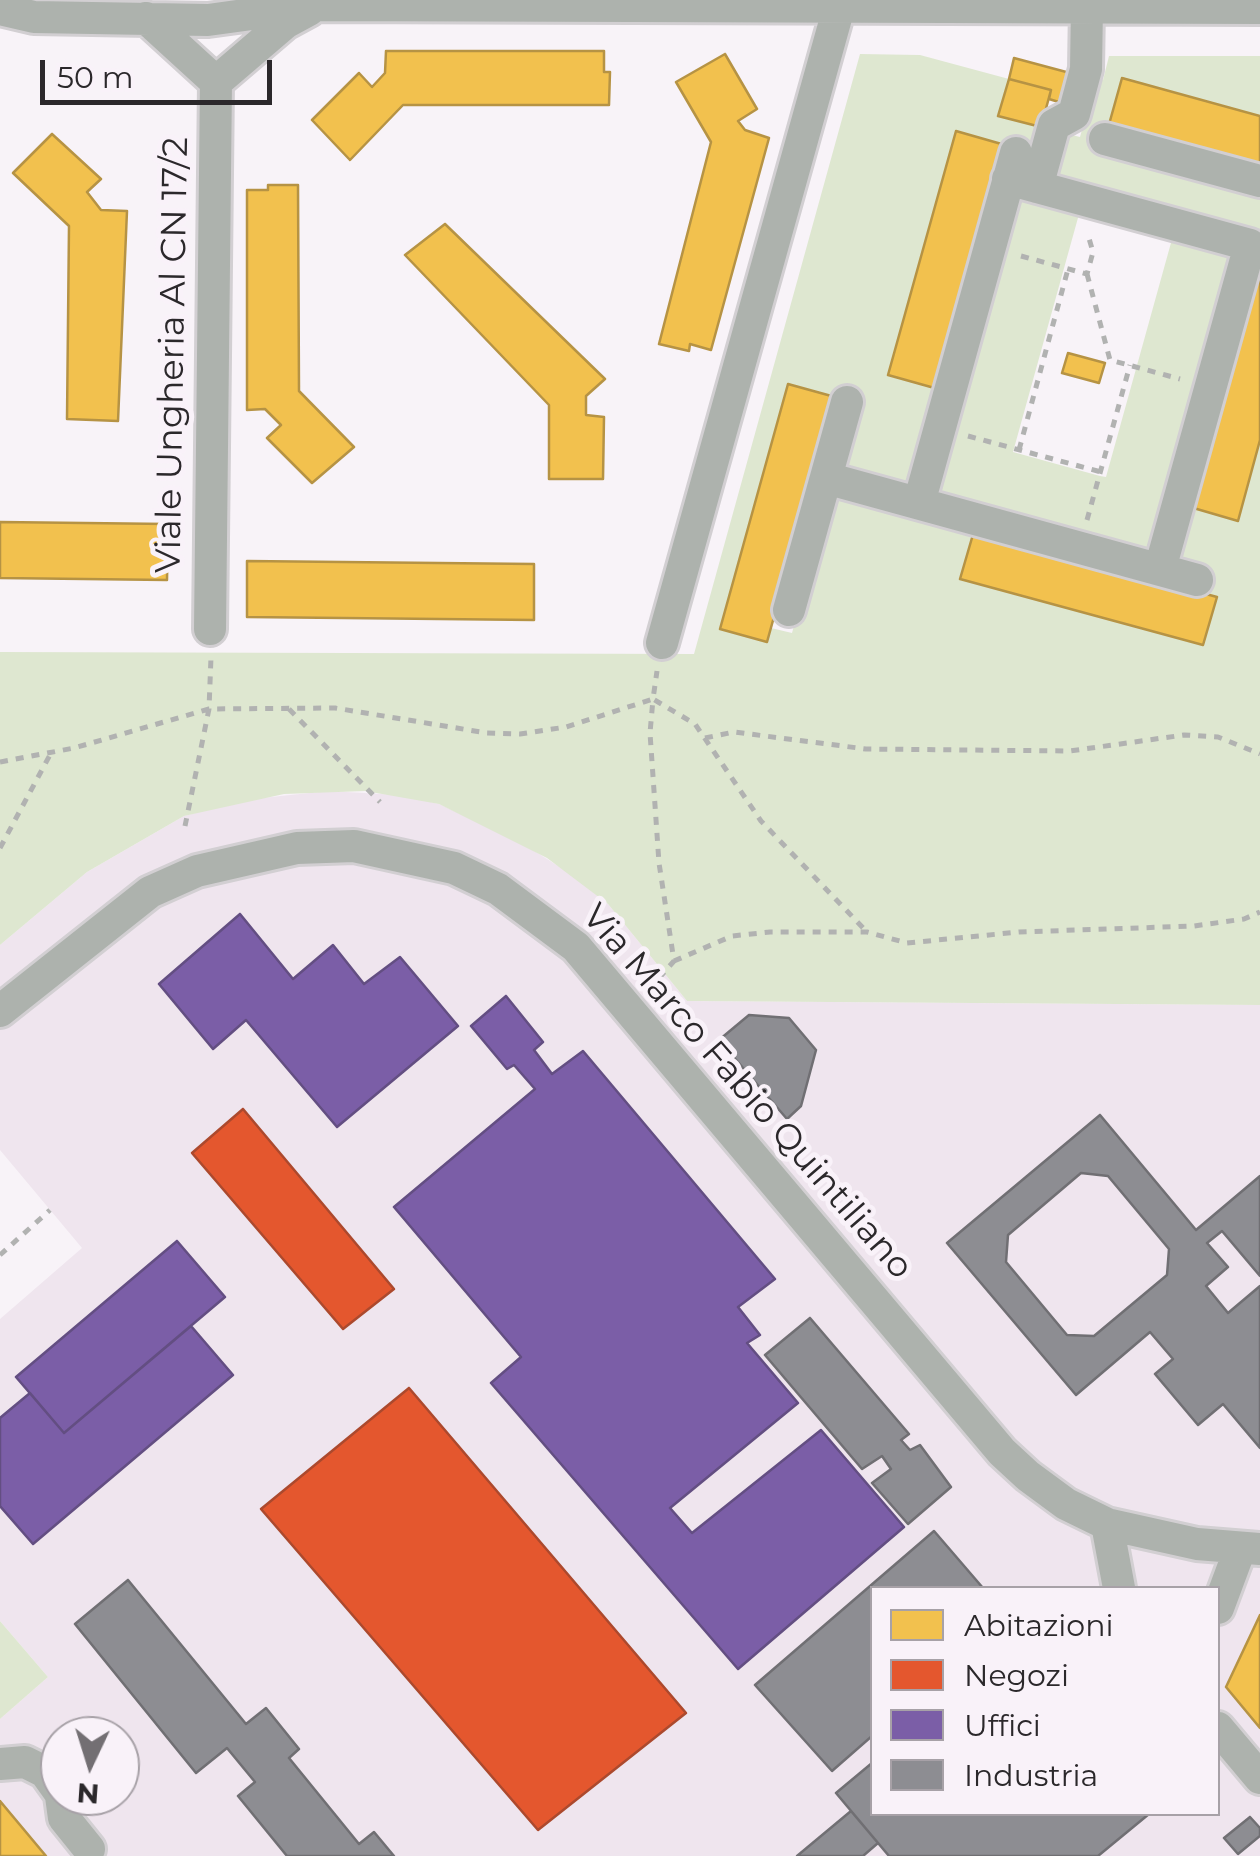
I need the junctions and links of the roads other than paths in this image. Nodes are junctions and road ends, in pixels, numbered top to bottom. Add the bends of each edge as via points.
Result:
1 (843, 1) edge
2 (318, 5) junction
3 (1087, 6) junction
4 (1260, 8) edge
5 (0, 9) edge
6 (146, 18) junction
7 (216, 82) junction
8 (1105, 139) dead end
9 (1020, 173) junction
10 (1260, 181) edge
11 (847, 402) dead end
12 (826, 478) junction
13 (919, 504) junction
14 (1160, 570) junction
15 (1197, 580) dead end
16 (789, 610) dead end
17 (210, 629) road end
18 (662, 644) road end
19 (0, 1011) edge
20 (1107, 1524) junction
21 (1250, 1549) edge
22 (1120, 1586) edge
23 (1220, 1604) edge
24 (1220, 1730) edge
25 (0, 1764) edge
26 (40, 1770) edge
27 (1260, 1778) edge
28 (64, 1816) edge
29 (89, 1849) dead end

1 - 2 street
1 - 3 street
1 - 18 street
2 - 6 street via 208,20
2 - 7 street via 285,23
3 - 4 street
3 - 9 street via 1086,69 1074,114 1054,125
5 - 6 street via 34,17
6 - 7 street
7 - 17 street, Viale Ungheria Al CN 17/2
8 - 10 street
9 - 13 street via 990,247
9 - 14 street via 1079,198 1250,245
11 - 12 street
12 - 13 street
12 - 16 street
13 - 14 street
14 - 15 street
19 - 20 street, Via Marco Fabio Quintiliano via 150,892 197,870 297,848 354,846 468,875 539,916 576,947 1002,1452 1066,1504
20 - 21 street, Via Marco Fabio Quintiliano
20 - 22 street
21 - 23 street
24 - 27 street
25 - 26 street via 24,1762
28 - 29 street

